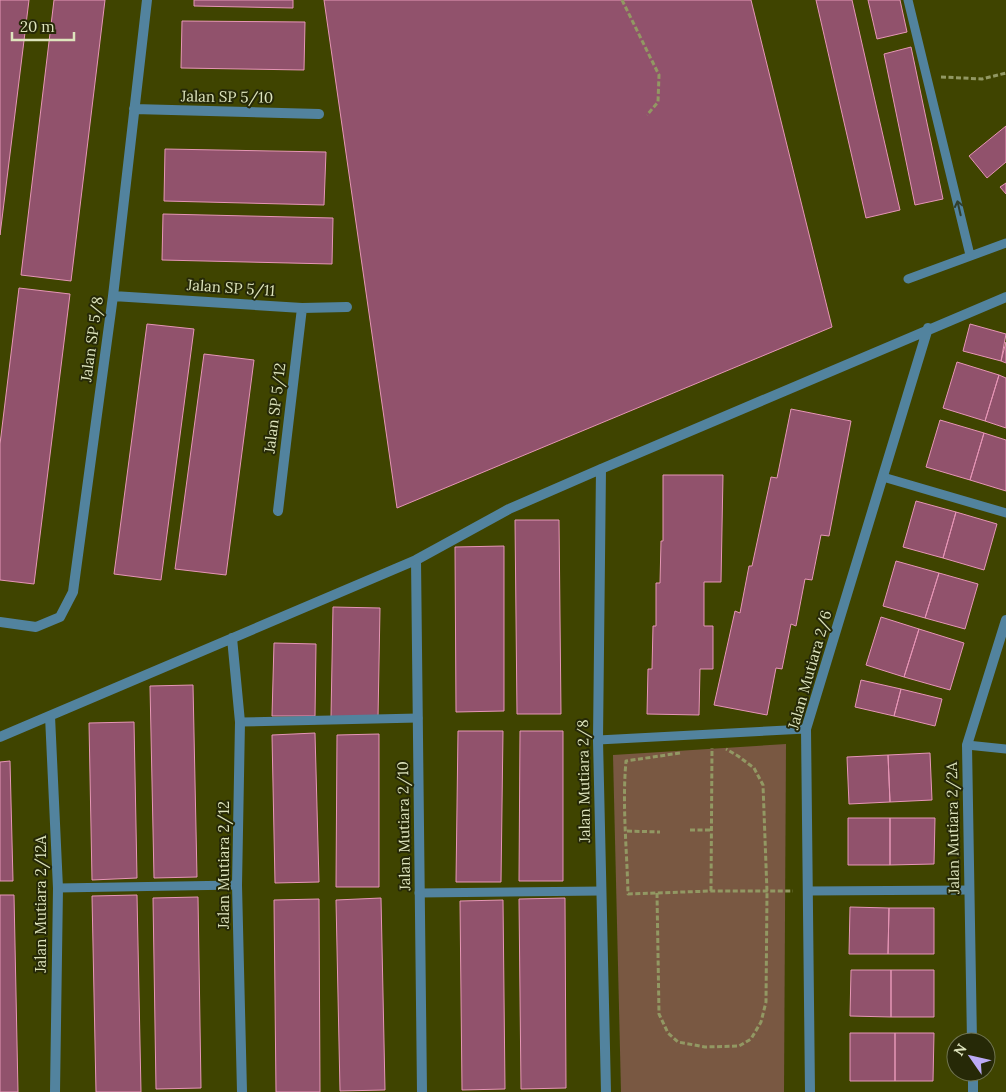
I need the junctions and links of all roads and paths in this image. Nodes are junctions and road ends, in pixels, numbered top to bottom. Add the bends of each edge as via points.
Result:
1 (147, 0) edge
2 (622, 0) edge
3 (908, 0) edge
4 (1006, 73) edge
5 (928, 76) junction
6 (134, 110) junction
7 (319, 114) dead end
8 (648, 115) dead end
9 (1006, 243) edge
10 (970, 255) junction
11 (908, 279) dead end
12 (113, 296) junction
13 (1006, 297) edge
14 (347, 307) dead end
15 (302, 308) junction
16 (928, 328) junction
17 (601, 469) junction
18 (883, 477) junction
19 (278, 511) dead end
20 (1006, 513) edge
21 (416, 560) junction
22 (1006, 620) edge
23 (0, 622) edge
24 (232, 638) junction
25 (50, 716) junction
26 (418, 718) junction
27 (240, 722) junction
28 (806, 729) junction
29 (0, 737) edge
30 (598, 740) junction
31 (968, 745) junction
32 (712, 748) junction
33 (702, 749) dead end
34 (1006, 749) edge
35 (683, 752) dead end
36 (690, 830) dead end
37 (712, 830) junction
38 (627, 832) junction
39 (660, 832) dead end
40 (237, 885) junction
41 (58, 888) junction
42 (969, 890) junction
43 (601, 891) junction
44 (712, 891) junction
45 (808, 891) junction
46 (767, 892) junction
47 (419, 893) junction
48 (658, 893) junction
49 (972, 1032) edge
50 (55, 1092) edge
51 (242, 1092) edge
52 (422, 1092) edge
53 (606, 1092) edge
54 (810, 1092) edge

1 - 6 street, Jalan SP 5/8
2 - 8 path via 659,75 658,102
3 - 5 lane
4 - 5 path via 982,78
10 -> 5 lane
6 - 7 street, Jalan SP 5/10
6 - 12 street, Jalan SP 5/8
9 - 10 lane
10 - 11 lane
12 - 15 street, Jalan SP 5/11
12 - 23 street, Jalan SP 5/8 via 73,592 60,617 36,627
13 - 16 street
14 - 15 street, Jalan SP 5/11
15 - 19 street, Jalan SP 5/12
16 - 17 street
16 - 18 street, Jalan Mutiara 2/6
17 - 21 street via 509,509
17 - 30 street, Jalan Mutiara 2/8
18 - 20 lane
18 - 28 street, Jalan Mutiara 2/6
21 - 24 street
21 - 26 street, Jalan Mutiara 2/10
22 - 31 street, Jalan Mutiara 2/2A
24 - 25 street
24 - 27 street, Jalan Mutiara 2/12
25 - 29 street
25 - 41 street, Jalan Mutiara 2/12A
26 - 27 lane
26 - 47 street, Jalan Mutiara 2/10
27 - 40 street, Jalan Mutiara 2/12
28 - 30 lane
28 - 45 street, Jalan Mutiara 2/6
30 - 43 street, Jalan Mutiara 2/8
31 - 34 lane
31 - 42 street, Jalan Mutiara 2/2A
32 - 33 path
32 - 37 path
32 - 46 path via 738,756 754,768 763,785
35 - 38 path via 626,761 623,790
36 - 37 path
37 - 44 path
38 - 39 path
38 - 48 path via 628,894
40 - 41 lane
40 - 51 street, Jalan Mutiara 2/12
41 - 50 street, Jalan Mutiara 2/12A
42 - 45 lane
42 - 49 street, Jalan Mutiara 2/2A
43 - 47 lane
43 - 53 street, Jalan Mutiara 2/8
44 - 46 path
44 - 48 path
45 - 46 path
45 - 54 street, Jalan Mutiara 2/6
46 - 48 path via 766,1002 761,1022 751,1039 739,1046 705,1047 678,1042 668,1032 659,1014
47 - 52 street, Jalan Mutiara 2/10

